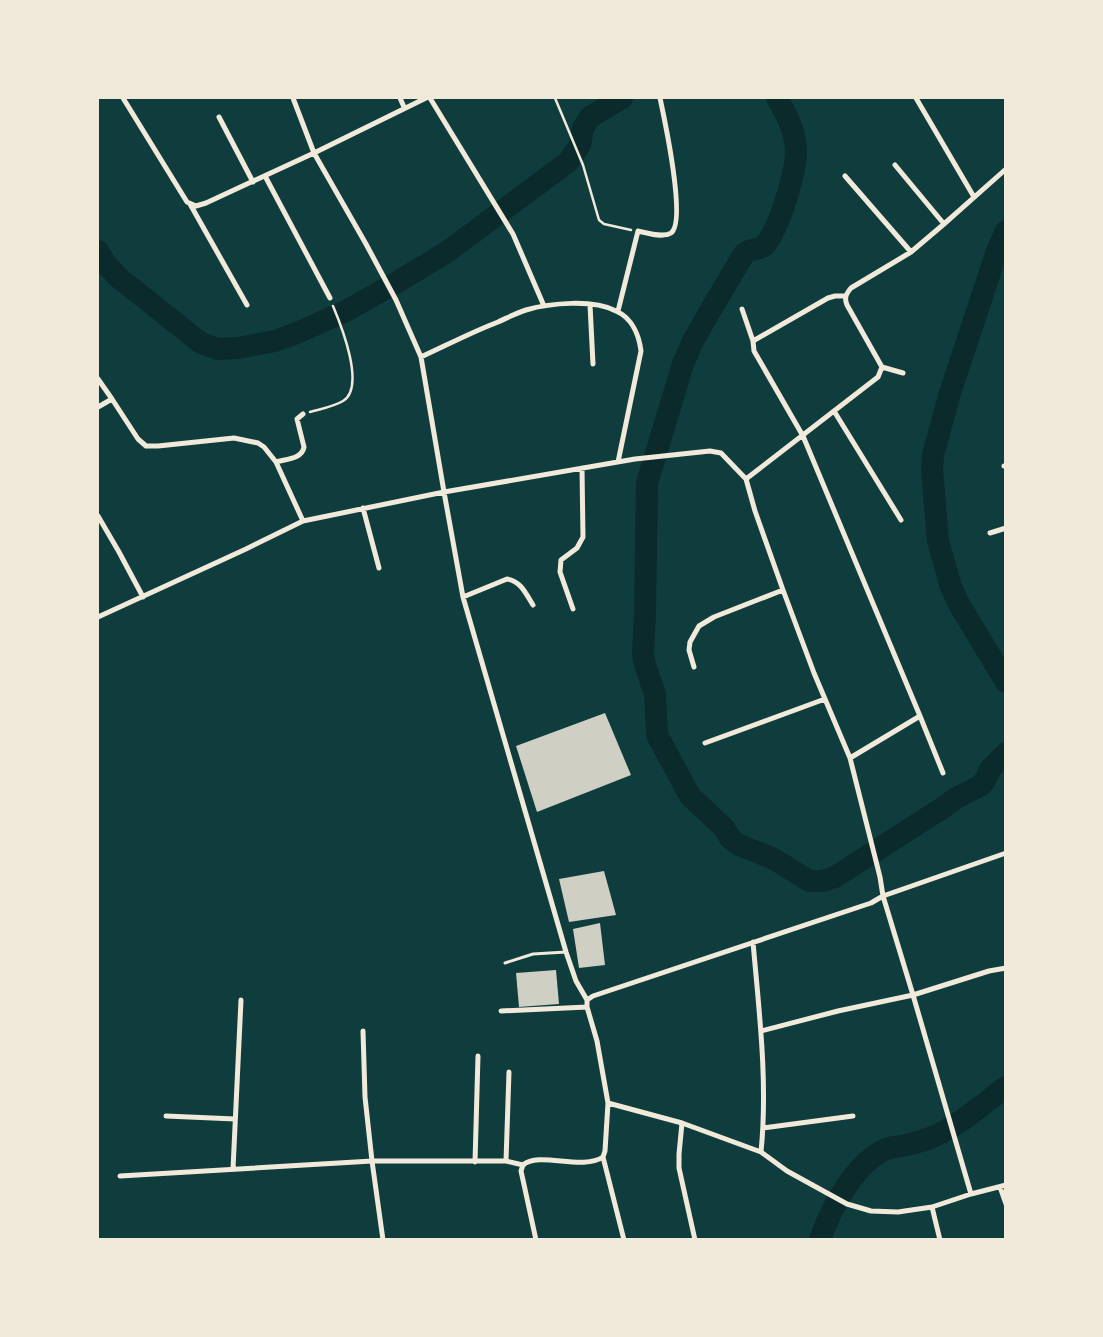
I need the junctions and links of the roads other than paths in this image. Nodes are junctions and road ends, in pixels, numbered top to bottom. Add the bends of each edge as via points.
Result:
1 (123, 98) edge
2 (292, 98) edge
3 (400, 98) edge
4 (426, 98) edge
5 (430, 98) edge
6 (660, 98) edge
7 (916, 98) edge
8 (404, 107) junction
9 (219, 117) dead end
10 (314, 154) junction
11 (895, 165) dead end
12 (1006, 169) edge
13 (265, 176) junction
14 (844, 176) dead end
15 (253, 182) junction
16 (974, 197) junction
17 (190, 204) junction
18 (944, 224) junction
19 (911, 252) junction
20 (846, 296) junction
21 (330, 298) road end
22 (247, 305) dead end
23 (590, 305) junction
24 (544, 306) junction
25 (742, 309) dead end
26 (618, 311) junction
27 (754, 341) junction
28 (421, 357) junction
29 (593, 364) dead end
30 (882, 367) junction
31 (903, 373) dead end
32 (98, 379) edge
33 (112, 398) junction
34 (98, 407) edge
35 (834, 411) junction
36 (303, 414) road end
37 (803, 436) junction
38 (276, 462) junction
39 (618, 462) junction
40 (582, 468) junction
41 (746, 479) junction
42 (444, 492) junction
43 (364, 508) junction
44 (98, 516) edge
45 (901, 520) dead end
46 (303, 521) junction
47 (1006, 528) edge
48 (990, 533) dead end
49 (379, 568) dead end
50 (783, 590) junction
51 (463, 596) junction
52 (143, 597) junction
53 (533, 605) dead end
54 (573, 609) dead end
55 (98, 617) edge
56 (694, 667) dead end
57 (825, 699) junction
58 (920, 716) junction
59 (706, 743) dead end
60 (850, 758) junction
61 (943, 773) dead end
62 (1006, 853) edge
63 (883, 896) junction
64 (754, 942) junction
65 (566, 952) junction
66 (505, 963) dead end
67 (1006, 968) edge
68 (913, 995) junction
69 (241, 1000) dead end
70 (587, 1000) junction
71 (586, 1007) junction
72 (500, 1011) dead end
73 (363, 1031) dead end
74 (761, 1031) junction
75 (478, 1056) dead end
76 (509, 1072) dead end
77 (608, 1103) junction
78 (166, 1116) dead end
79 (853, 1116) dead end
80 (235, 1119) junction
81 (682, 1123) junction
82 (763, 1128) junction
83 (761, 1152) junction
84 (603, 1157) junction
85 (372, 1161) junction
86 (506, 1161) junction
87 (475, 1162) junction
88 (523, 1165) junction
89 (233, 1169) junction
90 (120, 1176) dead end
91 (1003, 1186) edge
92 (971, 1194) junction
93 (1006, 1204) edge
94 (932, 1207) junction
95 (383, 1240) edge
96 (536, 1240) edge
97 (624, 1240) edge
98 (695, 1240) edge
99 (940, 1240) edge

1 - 17 street
2 - 10 street
3 - 8 street
4 - 8 street
5 - 24 street via 513,234
6 - 26 street via 675,177 677,221 675,229 664,235 638,231
7 - 16 street
8 - 10 street
9 - 15 street
10 - 13 street
10 - 28 street via 396,300
11 - 18 street
12 - 16 street
13 - 15 street
13 - 21 street
14 - 19 street
15 - 17 street via 206,203
16 - 18 street
17 - 22 street
18 - 19 street
19 - 20 street via 851,288
20 - 27 street via 828,298
20 - 30 street via 847,305
23 - 24 street
23 - 26 street
23 - 29 street
24 - 28 street via 516,314
25 - 27 street
26 - 39 street via 636,330 641,351
27 - 37 street via 754,351
28 - 42 street
30 - 31 street
30 - 35 street via 878,377
32 - 33 street
33 - 34 street
33 - 38 street via 146,446 234,438 258,443
35 - 37 street
35 - 45 street
36 - 38 street via 297,419 303,451 298,456
37 - 41 street
37 - 58 street
38 - 46 street
39 - 40 street
39 - 41 street via 716,451
40 - 42 street
40 - 54 street via 583,537 577,548 561,560 560,566
41 - 50 street
42 - 43 street
42 - 51 street
43 - 46 street
43 - 49 street
44 - 52 street
46 - 52 street
47 - 48 street
50 - 56 street via 699,626 689,650
50 - 57 street
51 - 53 street via 512,579 522,587
51 - 65 street
52 - 55 street
57 - 59 street
57 - 60 street
58 - 60 street
58 - 61 street
60 - 63 street
62 - 63 street
63 - 64 street via 871,903
63 - 68 street
64 - 70 street
64 - 74 street
65 - 66 lane via 533,954
65 - 70 street
67 - 68 street
68 - 74 street
68 - 92 street
69 - 80 street
70 - 71 street
71 - 72 street
71 - 77 street via 597,1041
73 - 85 street
74 - 82 street
75 - 87 street
76 - 86 street
77 - 81 street
77 - 84 street
78 - 80 street
79 - 82 street
80 - 89 street
81 - 83 street
81 - 98 street via 678,1158
82 - 83 street
83 - 94 street via 787,1171 847,1204 871,1211 898,1212
84 - 88 street via 585,1162 536,1160
84 - 97 street
85 - 87 street
85 - 89 street
85 - 95 street
86 - 87 street
86 - 88 street
88 - 96 street via 522,1180
89 - 90 street
91 - 92 street
91 - 93 street
92 - 94 street
94 - 99 street

